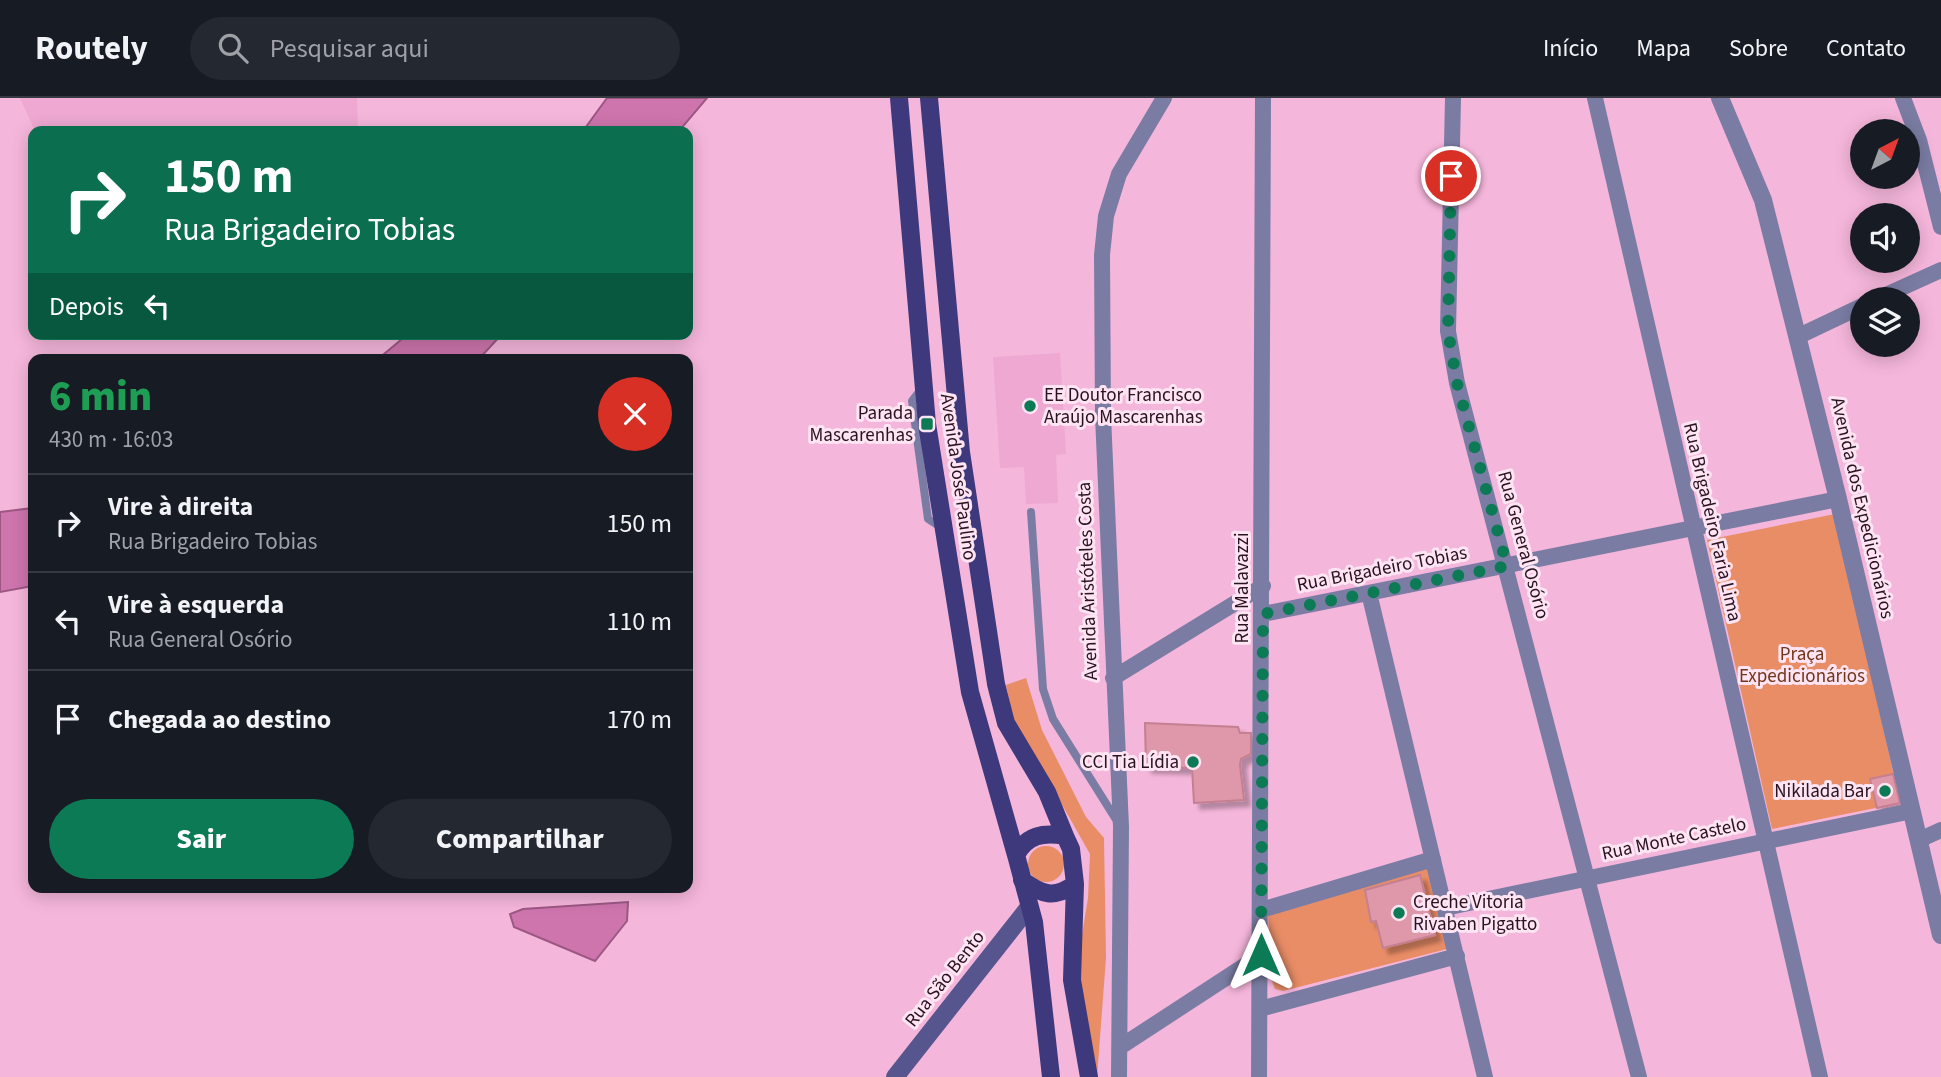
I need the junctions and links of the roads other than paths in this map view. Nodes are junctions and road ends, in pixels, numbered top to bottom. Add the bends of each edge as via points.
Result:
1 (899, 98) edge
2 (929, 98) edge
3 (1164, 98) edge
4 (1263, 98) edge
5 (1453, 98) edge
6 (1595, 98) edge
7 (1720, 98) edge
8 (1903, 98) edge
9 (1941, 227) edge
10 (1941, 270) edge
11 (1903, 287) edge
12 (1850, 312) edge
13 (1799, 336) junction
14 (1838, 499) junction
15 (1031, 512) dead end
16 (1692, 528) junction
17 (1507, 566) junction
18 (1263, 586) junction
19 (1369, 593) junction
20 (1263, 614) junction
21 (1113, 678) junction
22 (1912, 811) junction
23 (1121, 827) junction
24 (1941, 830) edge
25 (1065, 836) junction
26 (1919, 840) junction
27 (1765, 841) junction
28 (1016, 855) junction
29 (1433, 859) junction
30 (1588, 878) junction
31 (1022, 880) junction
32 (1074, 884) junction
33 (1050, 895) junction
34 (1029, 907) junction
35 (1445, 908) junction
36 (1261, 910) junction
37 (1941, 935) edge
38 (1261, 955) junction
39 (1457, 956) junction
40 (1260, 1009) junction
41 (1120, 1047) junction
42 (895, 1077) edge
43 (1051, 1077) edge
44 (1089, 1077) edge
45 (1119, 1077) edge
46 (1259, 1077) edge
47 (1485, 1077) edge
48 (1639, 1077) edge
49 (1820, 1077) edge

1 - 28 main road, Avenida José Paulino via 924,386 944,529 970,692
2 - 25 main road, Avenida José Paulino via 961,452 993,663 1006,723 1047,792
3 - 21 street, Avenida Aristóteles Costa via 1119,174 1105,216 1103,416
4 - 18 street, Rua Malavazzi
5 - 17 street, Rua General Osório via 1448,331 1457,383
6 - 16 street, Rua Brigadeiro Faria Lima
7 - 13 street, Avenida dos Expedicionários via 1763,200
8 - 9 street
10 - 11 street
12 - 13 street
13 - 14 street, Avenida dos Expedicionários
14 - 16 street, Rua Brigadeiro Tobias
14 - 22 street, Avenida dos Expedicionários
15 - 23 lane via 1043,689 1053,719
16 - 17 street, Rua Brigadeiro Tobias
16 - 27 street, Rua Brigadeiro Faria Lima
17 - 19 street, Rua Brigadeiro Tobias
17 - 30 street, Rua General Osório
18 - 20 street, Rua Malavazzi
18 - 21 street
19 - 20 street, Rua Brigadeiro Tobias
19 - 29 street
20 - 36 street, Rua Malavazzi
21 - 23 street, Avenida Aristóteles Costa
22 - 26 street, Avenida dos Expedicionários
22 - 27 street, Rua Monte Castelo
23 - 41 street, Avenida Aristóteles Costa
24 - 26 street
25 - 28 main road via 1030,838
25 - 32 main road via 1071,849
26 - 37 street, Avenida dos Expedicionários
27 - 30 street, Rua Monte Castelo
27 - 49 street, Rua Brigadeiro Faria Lima
28 - 31 main road
29 - 35 street
29 - 36 street
30 - 35 street, Rua Monte Castelo
30 - 48 street, Rua General Osório
31 - 33 main road
31 - 34 main road
32 - 33 main road
32 - 44 main road via 1072,979
33 - 34 main road
34 - 42 main road, Rua São Bento
34 - 43 main road
35 - 39 street
36 - 38 street, Rua Malavazzi
38 - 40 street, Rua Malavazzi
38 - 41 street
39 - 40 street
39 - 47 street
40 - 46 street, Rua Malavazzi
41 - 45 street, Avenida Aristóteles Costa

